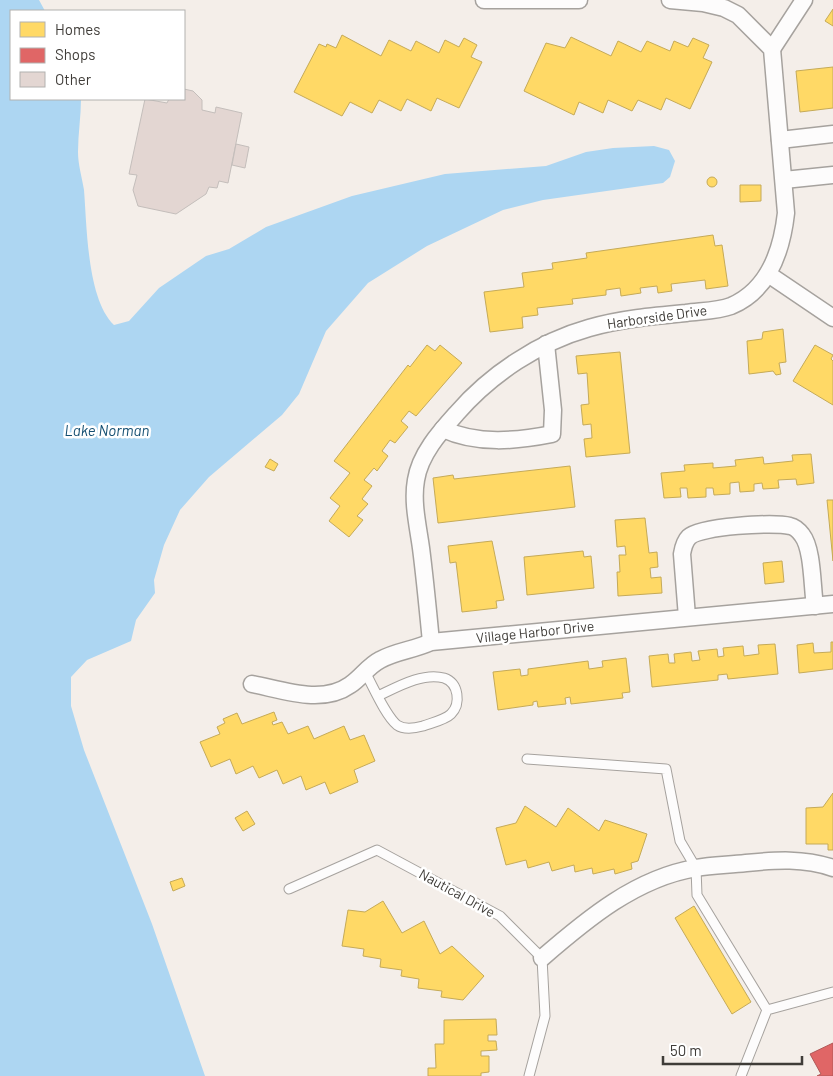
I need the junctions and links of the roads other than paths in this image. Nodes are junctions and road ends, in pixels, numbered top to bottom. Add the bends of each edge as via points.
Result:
1 (484, 0) edge
2 (579, 0) edge
3 (670, 0) edge
4 (804, 0) edge
5 (772, 49) junction
6 (833, 134) edge
7 (780, 140) junction
8 (833, 175) edge
9 (784, 180) junction
10 (768, 274) junction
11 (833, 318) edge
12 (546, 344) junction
13 (443, 429) junction
14 (833, 604) edge
15 (815, 606) junction
16 (687, 616) junction
17 (431, 642) junction
18 (365, 672) junction
19 (252, 684) dead end
20 (378, 696) junction
21 (527, 759) dead end
22 (696, 868) junction
23 (833, 868) edge
24 (289, 889) dead end
25 (542, 958) junction
26 (833, 992) edge
27 (767, 1010) junction
28 (529, 1076) edge
29 (741, 1076) edge

1 - 2 street
3 - 5 street via 724,8 738,15
4 - 5 street
5 - 7 street, Harborside Drive
6 - 7 street
7 - 9 street, Harborside Drive
8 - 9 street
9 - 10 street, Harborside Drive via 786,213 783,236
10 - 11 street
10 - 12 street, Harborside Drive via 731,306 624,320 588,328
12 - 13 street, Harborside Drive via 490,380
12 - 13 street via 553,410 552,434 499,441 458,436
13 - 17 street, Harborside Drive via 419,468 416,482
14 - 15 street, Village Harbor Drive
15 - 16 street, Village Harbor Drive
15 - 16 street via 808,549 803,536 790,526 753,525 700,531 684,544
16 - 17 street, Village Harbor Drive
17 - 18 street, Village Harbor Drive via 387,656
18 - 19 street, Village Harbor Drive via 340,692 324,694 304,695
18 - 20 lane
20 - 20 lane via 396,724 402,728 417,728 451,715 456,707 457,691 443,678 427,678
21 - 22 lane via 666,769 680,841
22 - 23 street via 774,860 807,861
22 - 25 street via 650,883 611,903
22 - 27 lane via 697,894
24 - 25 lane, Nautical Drive via 377,850 500,916
25 - 28 lane via 545,1016
26 - 27 lane
27 - 29 lane

